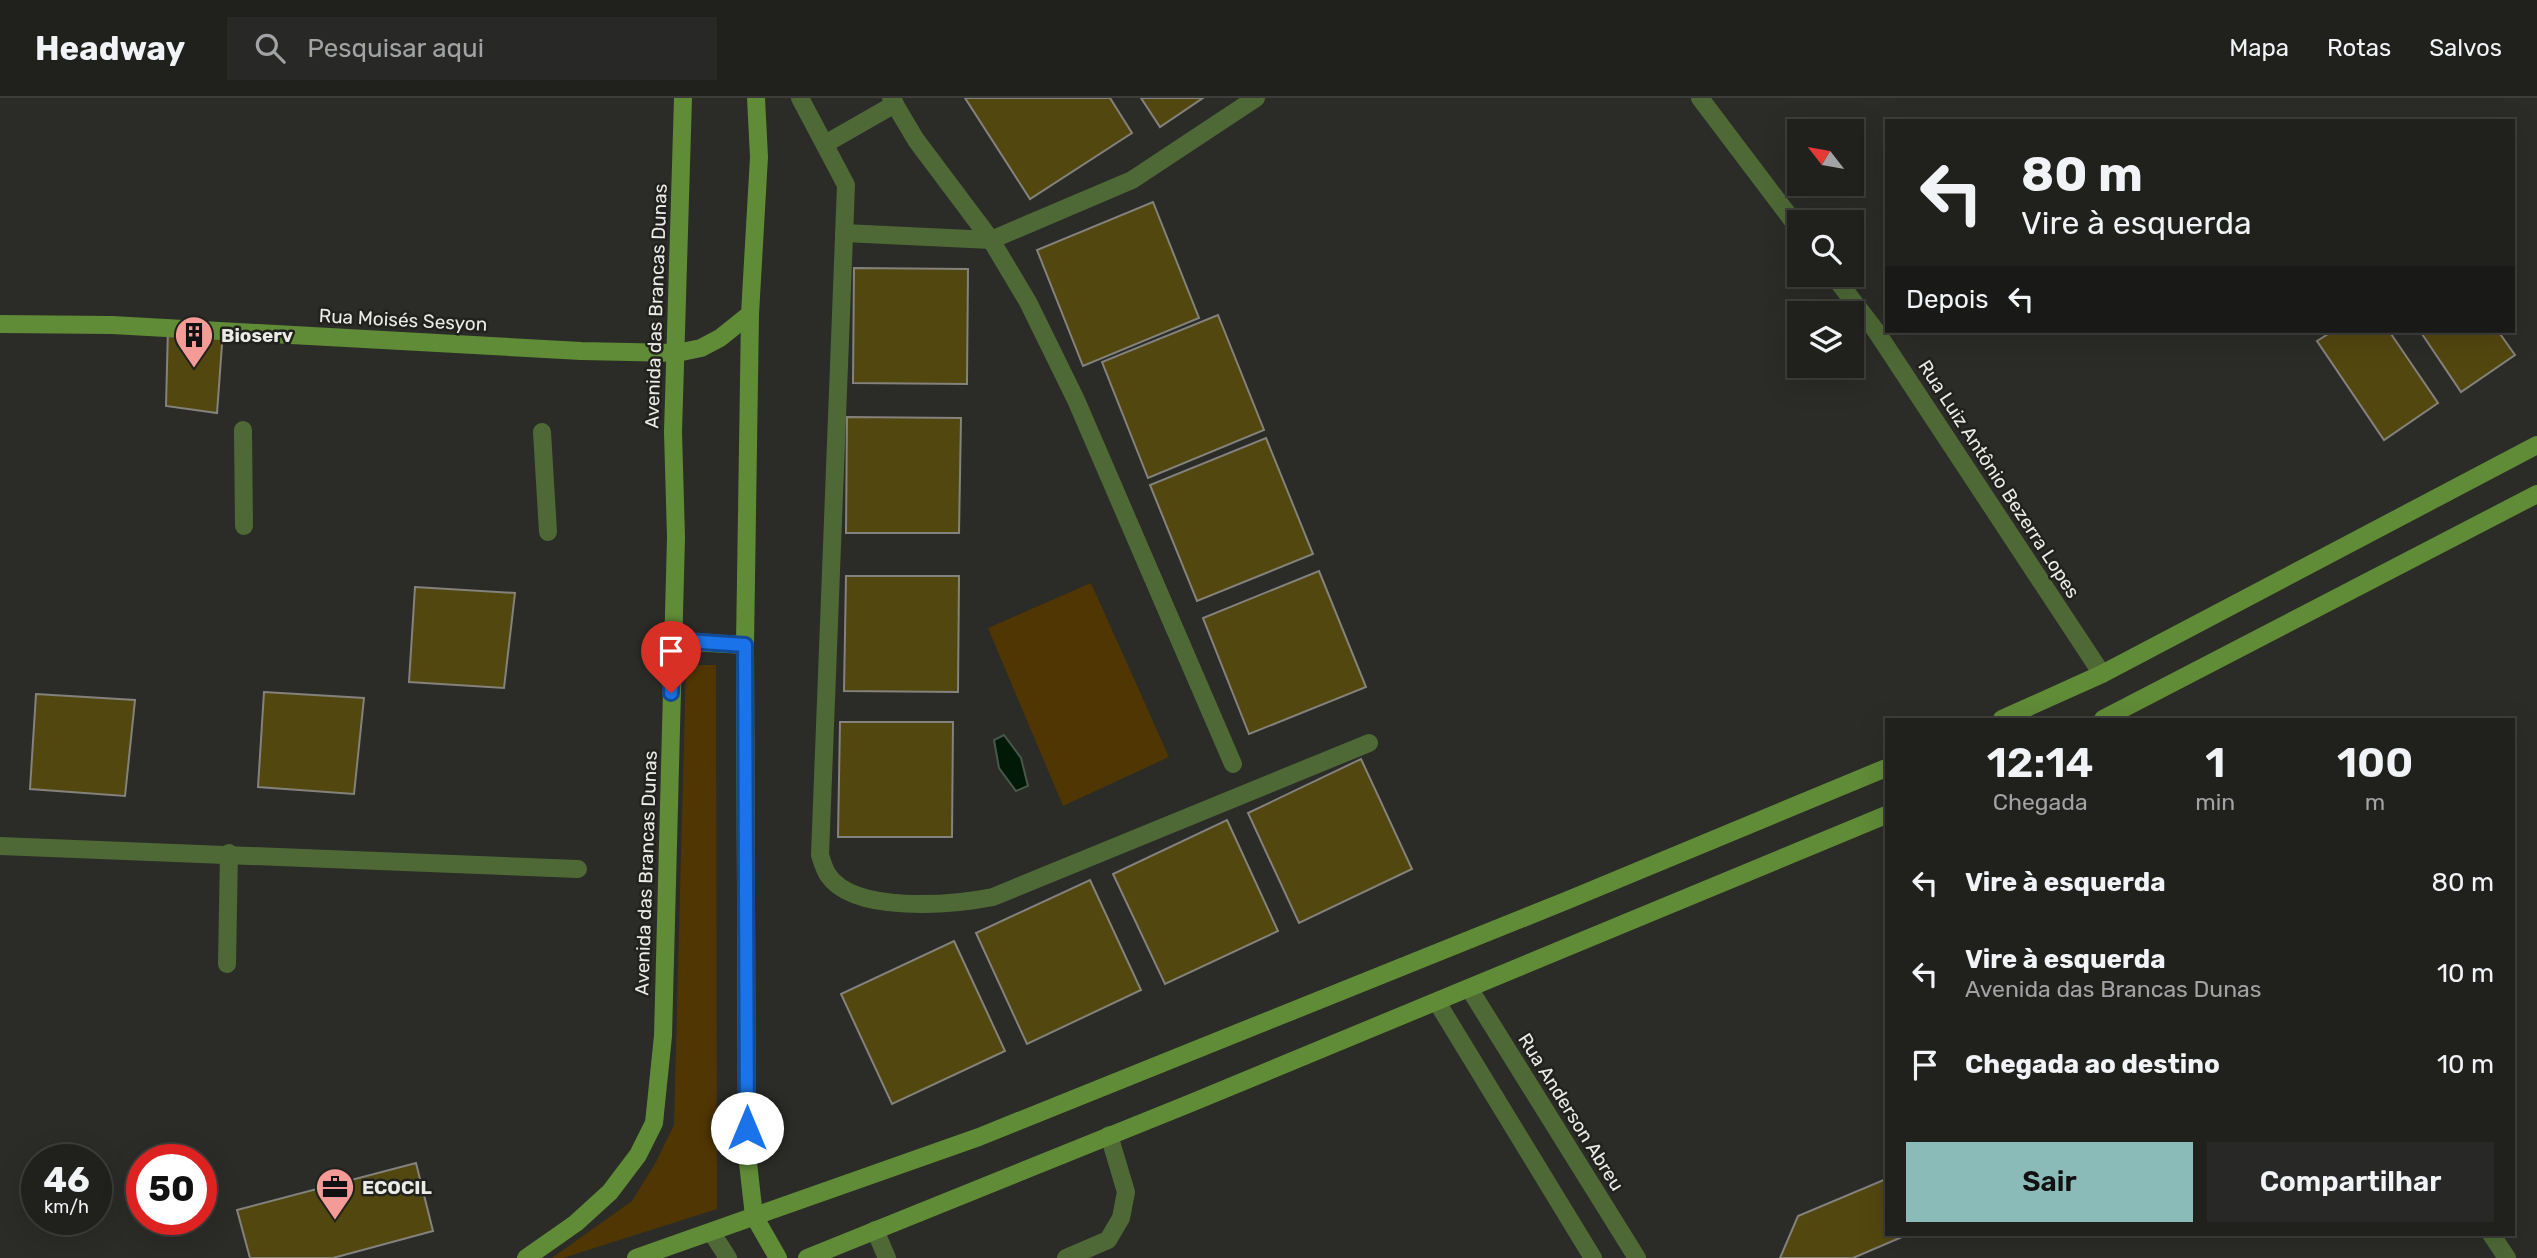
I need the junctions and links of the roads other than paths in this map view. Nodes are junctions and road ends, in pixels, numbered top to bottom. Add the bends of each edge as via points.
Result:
1 (683, 98) edge
2 (756, 98) edge
3 (800, 98) edge
4 (1256, 98) edge
5 (1700, 98) edge
6 (893, 101) edge
7 (825, 144) junction
8 (1787, 213) edge
9 (844, 233) junction
10 (991, 240) junction
11 (1842, 287) edge
12 (750, 314) junction
13 (0, 324) edge
14 (677, 353) junction
15 (243, 430) dead end
16 (542, 432) dead end
17 (2537, 445) edge
18 (2537, 494) edge
19 (244, 526) dead end
20 (548, 532) dead end
21 (673, 640) junction
22 (745, 645) junction
23 (2102, 674) junction
24 (2125, 715) edge
25 (2004, 718) edge
26 (1369, 743) dead end
27 (1233, 764) dead end
28 (1885, 768) edge
29 (1885, 815) edge
30 (0, 846) edge
31 (229, 853) junction
32 (578, 869) dead end
33 (227, 964) dead end
34 (1469, 988) junction
35 (1437, 1002) junction
36 (1109, 1135) junction
37 (754, 1216) junction
38 (875, 1230) junction
39 (712, 1233) junction
40 (2492, 1236) edge
41 (526, 1258) edge
42 (636, 1258) edge
43 (728, 1258) edge
44 (778, 1258) edge
45 (807, 1258) edge
46 (887, 1258) edge
47 (1066, 1258) edge
48 (1593, 1258) edge
49 (1637, 1258) edge
50 (2507, 1258) edge

1 - 14 main road, Avenida das Brancas Dunas
2 - 12 main road via 759,157
3 - 7 street
4 - 10 street via 1132,180
5 - 8 street
6 - 7 street
6 - 10 street via 916,141
7 - 9 street via 846,185
9 - 10 street
9 - 26 street via 820,855 828,876 843,889 865,898 936,905 993,897
10 - 27 street via 1028,302 1076,400
11 - 23 street, Rua Luiz Antônio Bezerra Lopes via 1876,331
12 - 14 main road, Rua Moisés Sesyon via 720,338
12 - 22 main road
13 - 14 main road, Rua Moisés Sesyon via 112,324
14 - 21 main road, Avenida das Brancas Dunas
15 - 19 street
16 - 20 street
17 - 23 main road
18 - 24 main road
21 - 22 main road
21 - 41 main road, Avenida das Brancas Dunas via 663,1036 654,1123 638,1155 610,1192
22 - 37 main road via 747,1154
23 - 25 main road
28 - 37 main road via 979,1137
29 - 34 main road
30 - 31 street
31 - 32 street
31 - 33 street
34 - 35 main road
34 - 49 street, Rua Anderson Abreu
35 - 36 main road
35 - 48 street
36 - 38 main road
36 - 47 street via 1126,1192 1121,1218 1108,1240
37 - 39 main road
37 - 44 main road
38 - 45 main road
38 - 46 street
39 - 42 main road
39 - 43 street
40 - 50 street

